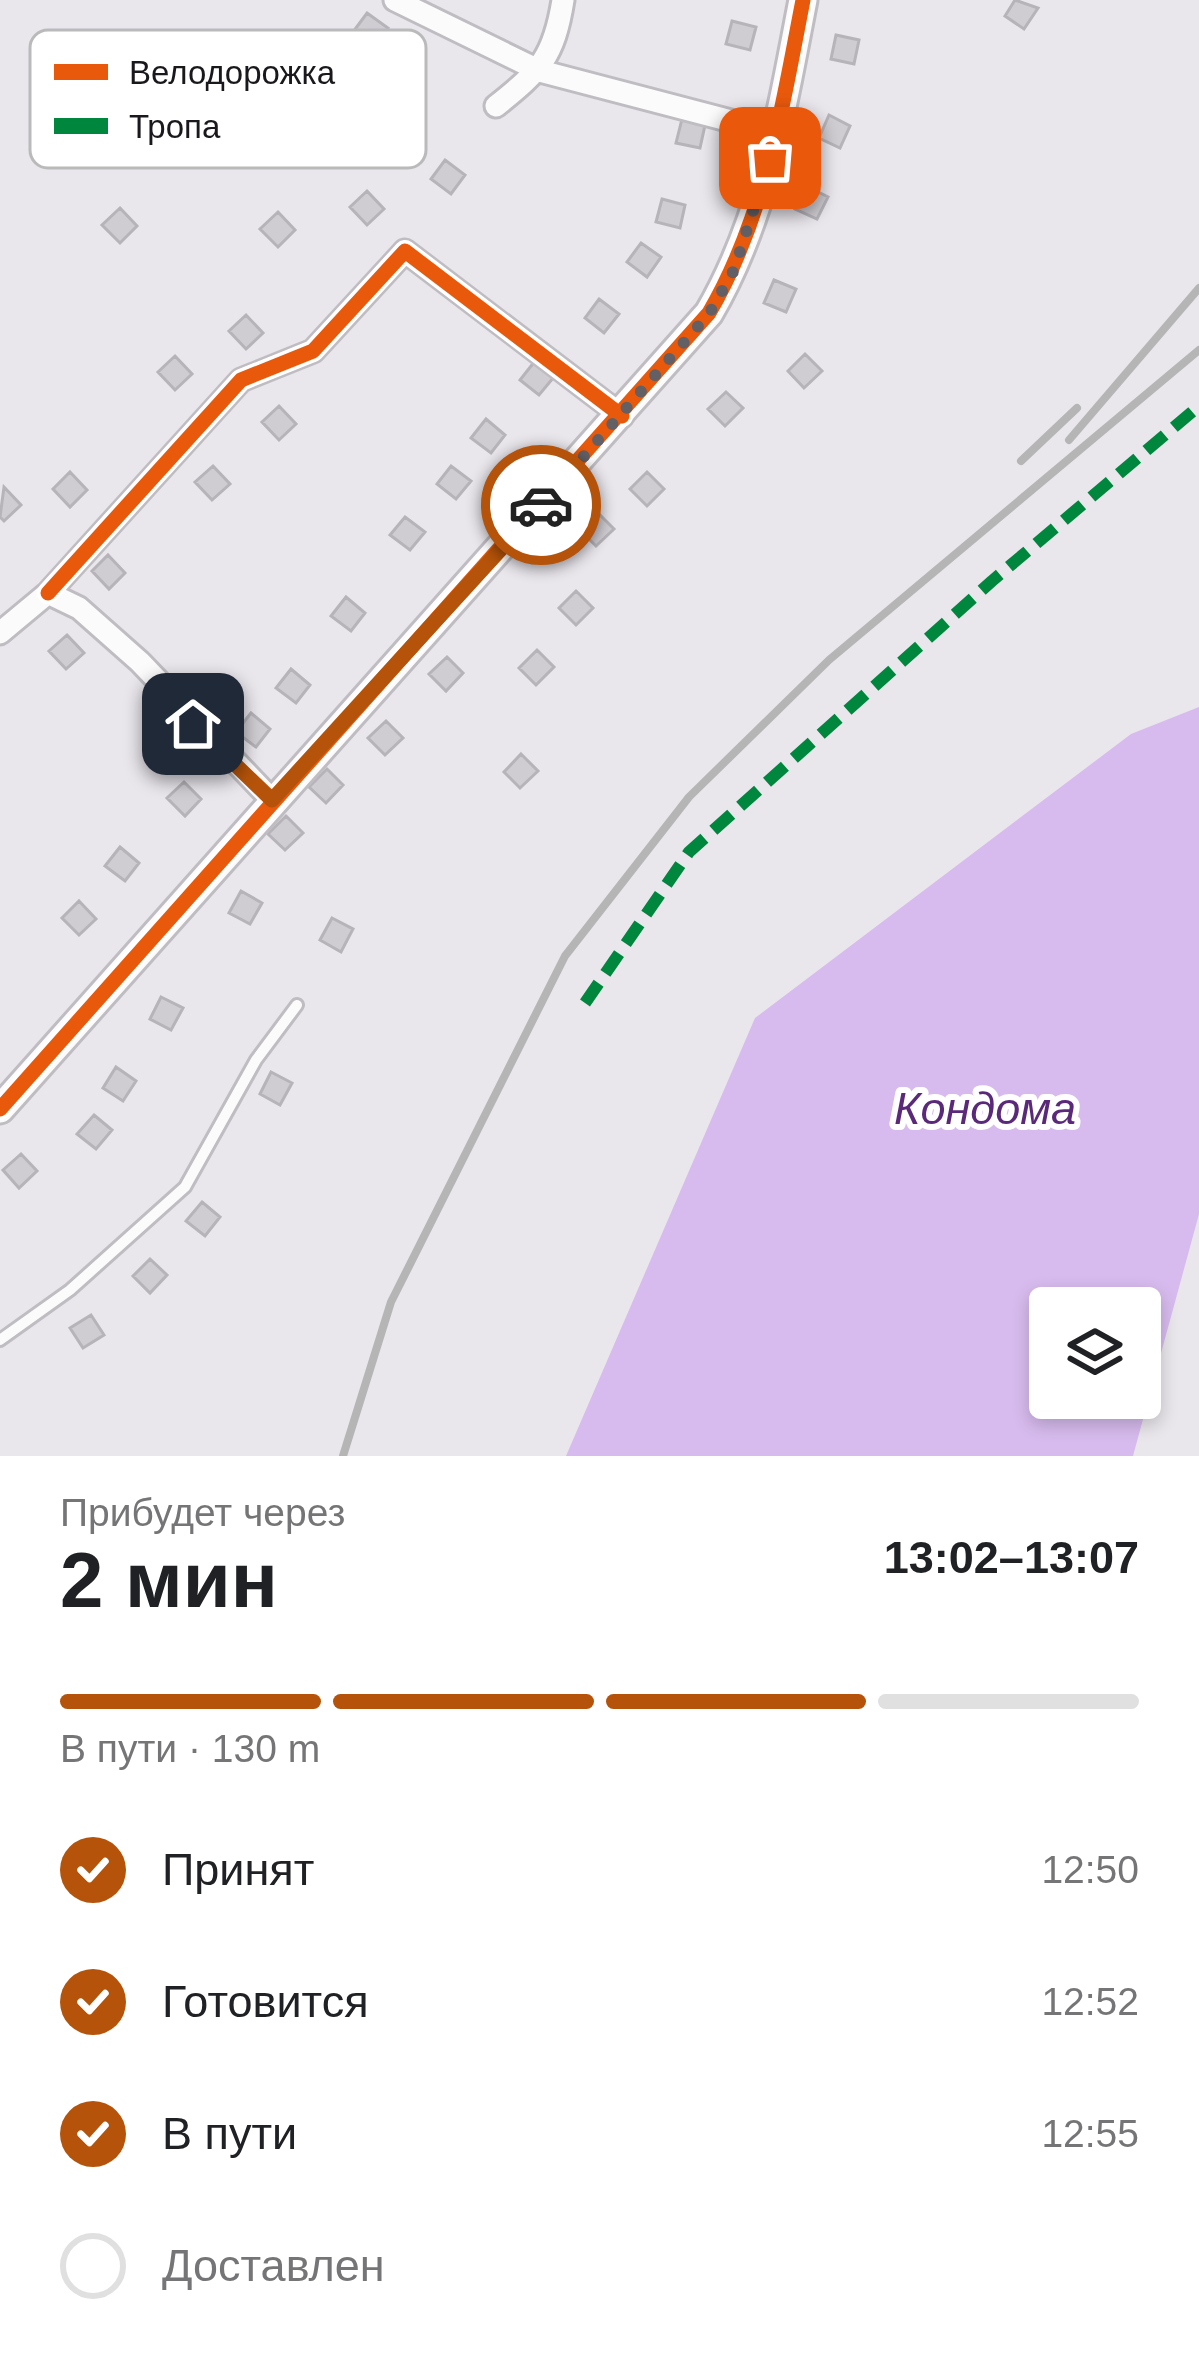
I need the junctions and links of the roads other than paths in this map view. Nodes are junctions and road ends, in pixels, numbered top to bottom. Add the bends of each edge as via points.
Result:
1 (395, 0) edge
2 (563, 0) edge
3 (803, 0) edge
4 (540, 71) junction
5 (496, 106) dead end
6 (777, 133) junction
7 (622, 416) junction
8 (48, 593) junction
9 (0, 633) edge
10 (272, 800) junction
11 (298, 1006) dead end
12 (0, 1109) edge
13 (0, 1340) edge

1 - 4 street
2 - 4 street
3 - 6 street
4 - 5 street
4 - 6 street
6 - 7 street via 734,270
7 - 8 street via 405,251 314,351 241,380
7 - 10 street
8 - 9 street
8 - 10 street via 79,608 140,662
10 - 12 street
11 - 13 lane via 256,1060 185,1187 70,1290

